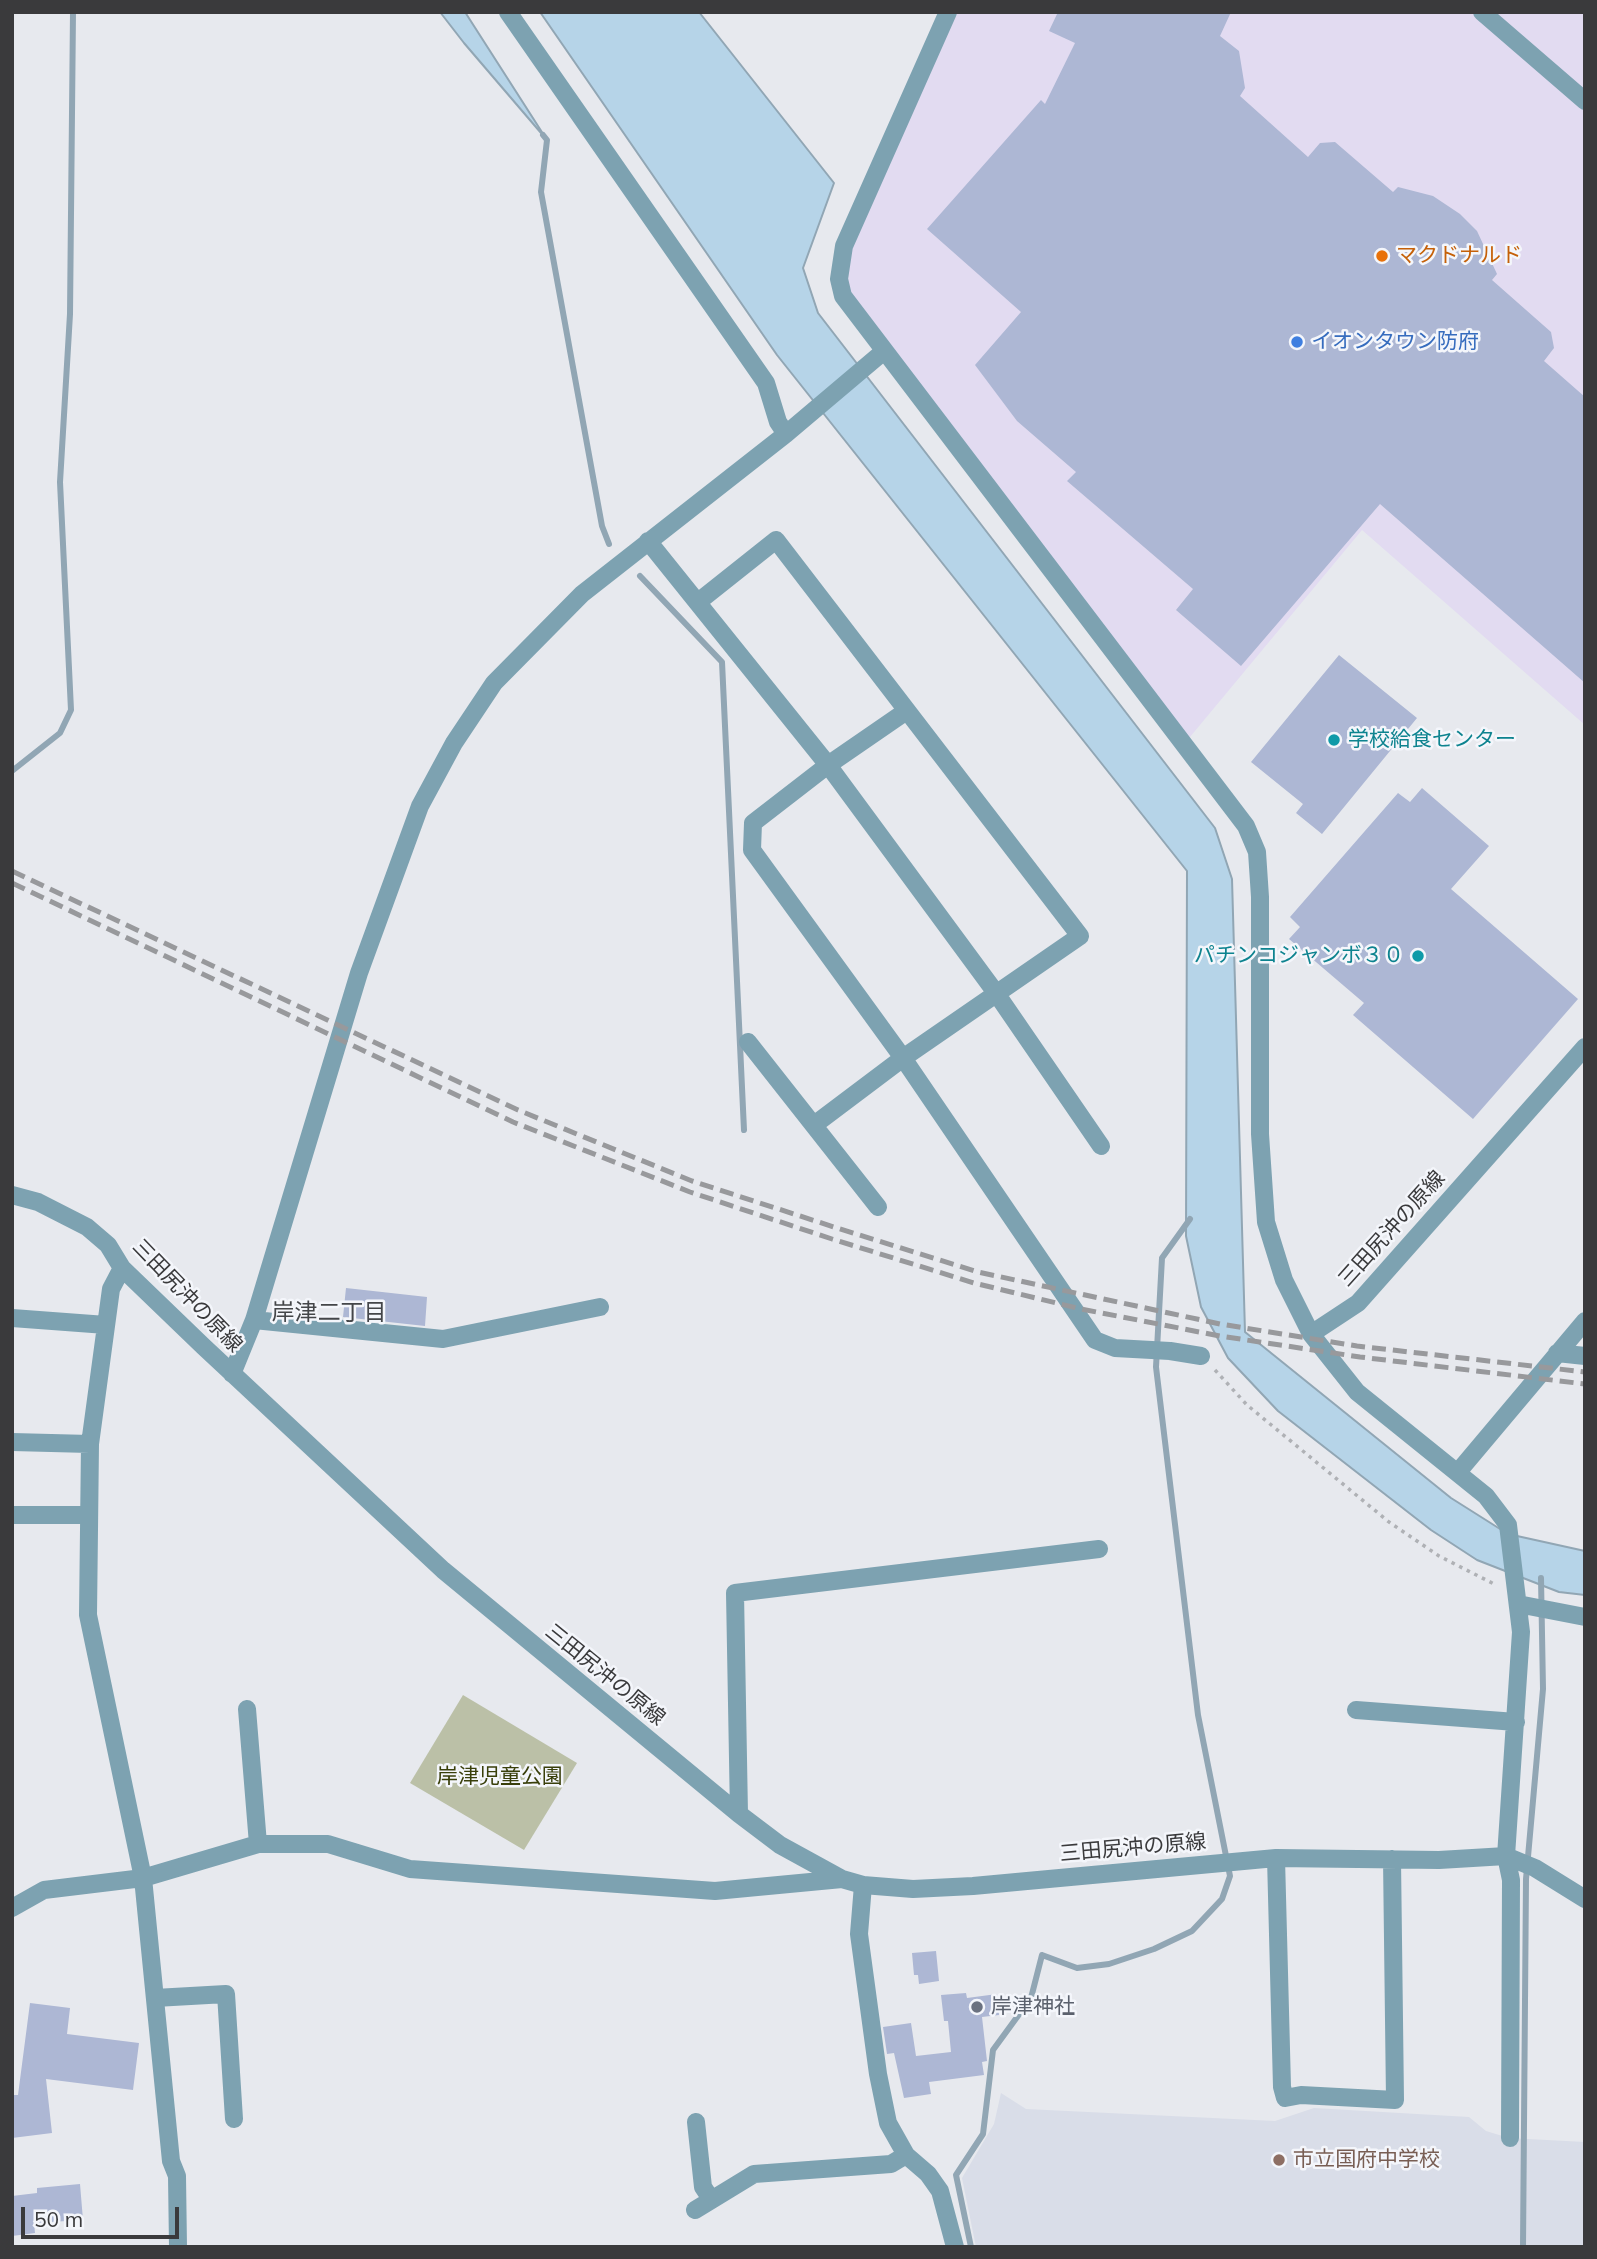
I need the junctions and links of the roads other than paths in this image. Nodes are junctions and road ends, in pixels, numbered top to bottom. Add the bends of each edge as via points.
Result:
1 (508, 12) edge
2 (948, 12) edge
3 (1482, 12) edge
4 (1585, 101) edge
5 (883, 352) junction
6 (791, 429) junction
7 (648, 541) junction
8 (698, 602) junction
9 (905, 712) junction
10 (828, 765) junction
11 (996, 993) junction
12 (748, 1042) dead end
13 (1585, 1047) edge
14 (903, 1058) junction
15 (814, 1125) junction
16 (1101, 1146) dead end
17 (12, 1195) edge
18 (878, 1207) dead end
19 (122, 1268) junction
20 (600, 1307) dead end
21 (12, 1318) edge
22 (254, 1320) junction
23 (1585, 1321) edge
24 (106, 1325) junction
25 (1311, 1334) junction
26 (1557, 1353) junction
27 (1200, 1356) road end
28 (1585, 1356) edge
29 (232, 1374) junction
30 (12, 1442) edge
31 (90, 1444) junction
32 (1458, 1472) junction
33 (12, 1515) edge
34 (88, 1515) junction
35 (1099, 1549) dead end
36 (1518, 1595) junction
37 (1585, 1617) edge
38 (247, 1709) dead end
39 (1356, 1710) dead end
40 (1516, 1722) junction
41 (739, 1814) junction
42 (258, 1844) junction
43 (1506, 1856) junction
44 (1276, 1858) junction
45 (1392, 1858) junction
46 (143, 1878) junction
47 (842, 1879) junction
48 (863, 1885) junction
49 (1585, 1899) edge
50 (12, 1908) edge
51 (155, 1998) junction
52 (234, 2119) dead end
53 (696, 2122) dead end
54 (1510, 2138) dead end
55 (906, 2155) junction
56 (712, 2199) junction
57 (695, 2210) dead end
58 (178, 2247) edge
59 (955, 2247) edge

1 - 6 street via 766,383 778,422
2 - 5 street via 844,246 839,279 843,296
3 - 4 street
5 - 6 street
5 - 25 street via 1246,826 1257,852 1260,897 1260,1134 1266,1223 1284,1280
6 - 7 street
7 - 8 street
7 - 22 street via 582,594 494,683 420,806 359,973
8 - 9 street via 775,540
8 - 10 street
9 - 10 street
9 - 11 street via 1080,936
10 - 11 street
10 - 14 street via 753,823 752,850
11 - 14 street
11 - 16 street
12 - 15 street
13 - 25 street, 三田尻沖の原線 via 1358,1303
14 - 15 street
14 - 27 street via 1095,1340 1115,1348
15 - 18 street
17 - 19 street, 三田尻沖の原線 via 38,1202 87,1227 108,1245
19 - 24 street via 111,1289
19 - 29 street, 三田尻沖の原線
20 - 22 street via 443,1339
21 - 24 street
22 - 29 street
23 - 26 street
24 - 31 street
25 - 32 street via 1357,1392
26 - 28 street
26 - 32 street
29 - 41 street, 三田尻沖の原線 via 443,1570
30 - 31 street
31 - 34 street
32 - 36 street via 1486,1496 1508,1525
33 - 34 street
34 - 46 street via 88,1615
35 - 41 street via 735,1593
36 - 37 street
36 - 40 street via 1521,1632
38 - 42 street
39 - 40 street
40 - 43 street
41 - 47 street, 三田尻沖の原線 via 780,1845
42 - 46 street
42 - 47 street via 328,1844 410,1869 715,1891
43 - 45 street, 三田尻沖の原線
43 - 49 street
43 - 54 street via 1511,1880
44 - 45 street, 三田尻沖の原線
44 - 45 street via 1285,2098 1395,2100
44 - 48 street, 三田尻沖の原線 via 973,1886
46 - 50 street via 44,1890
46 - 51 street
47 - 48 street, 三田尻沖の原線
48 - 55 street via 859,1934 878,2074 888,2123
51 - 52 street via 226,1994
51 - 58 street via 171,2161 177,2176
53 - 56 street via 703,2187
55 - 56 street via 891,2164 754,2174
55 - 59 street via 940,2191
56 - 57 street

